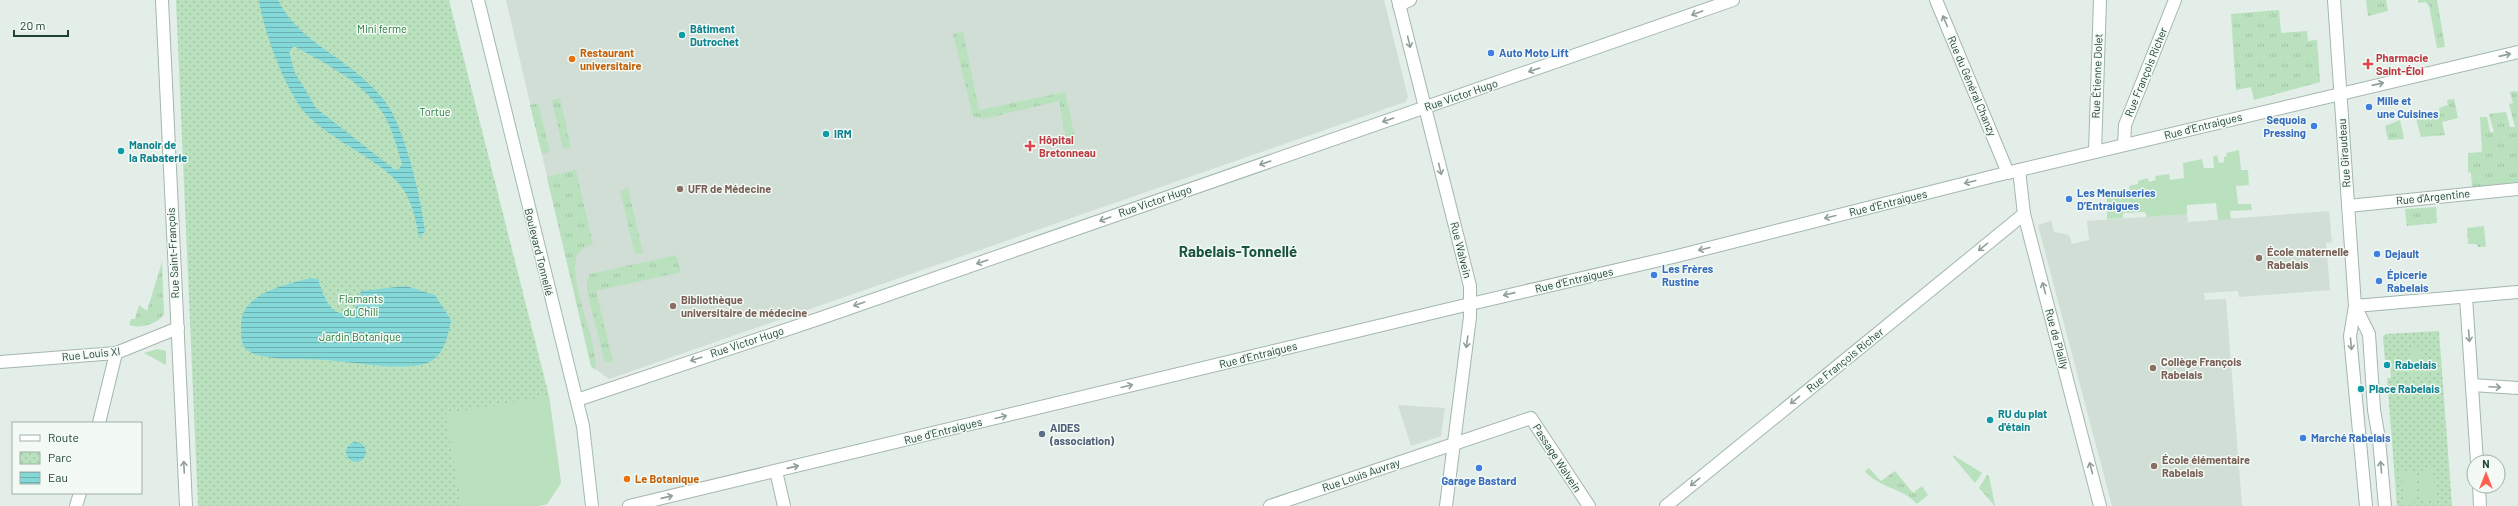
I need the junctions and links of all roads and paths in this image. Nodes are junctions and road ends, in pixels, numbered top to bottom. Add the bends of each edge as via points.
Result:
1 (162, 0) edge
2 (478, 0) edge
3 (1733, 0) edge
4 (1936, 0) edge
5 (2100, 0) edge
6 (2175, 0) edge
7 (2334, 0) edge
8 (1403, 2) edge
9 (2518, 52) edge
10 (2340, 93) junction
11 (1425, 107) junction
12 (2124, 145) junction
13 (2095, 152) junction
14 (2014, 172) junction
15 (2518, 189) edge
16 (2348, 206) junction
17 (2024, 214) junction
18 (2518, 292) edge
19 (2466, 297) junction
20 (1471, 303) junction
21 (2355, 306) junction
22 (178, 328) junction
23 (116, 353) junction
24 (0, 362) edge
25 (2472, 385) junction
26 (2518, 388) edge
27 (577, 400) junction
28 (99, 422) edge
29 (1453, 445) junction
30 (2476, 454) edge
31 (776, 471) junction
32 (80, 494) edge
33 (2479, 494) edge
34 (76, 506) edge
35 (186, 506) edge
36 (592, 506) edge
37 (629, 506) edge
38 (784, 506) edge
39 (1270, 506) edge
40 (1446, 506) edge
41 (1589, 506) edge
42 (1666, 506) edge
43 (2100, 506) edge
44 (2366, 506) edge
45 (2385, 506) edge
46 (2480, 506) edge

1 - 22 street, Rue Saint-François
2 - 27 street, Boulevard Tonnellé
3 -> 11 street, Rue Victor Hugo
14 -> 4 street, Rue du Général Chanzy
5 - 13 street, Rue Étienne Dolet
6 - 12 street, Rue François Richer via 2125,125
7 - 10 street, Rue Giraudeau
8 -> 11 street, Rue Walvein
10 -> 9 street, Rue d'Entraigues
10 - 12 street, Rue d'Entraigues
10 - 16 street, Rue Giraudeau
11 -> 20 street, Rue Walvein via 1470,286
11 -> 27 street, Rue Victor Hugo
12 - 13 street, Rue d'Entraigues
13 - 14 street, Rue d'Entraigues
14 - 17 street, Rue de Plailly
14 -> 20 street, Rue d'Entraigues via 1673,257
15 - 16 street, Rue d'Argentine
16 - 21 street, Rue Giraudeau
17 -> 42 street, Rue François Richer
43 -> 17 street, Rue de Plailly
18 - 19 street
19 - 21 street
19 -> 25 street
20 -> 29 street, Rue Walvein
31 -> 20 street, Rue d'Entraigues
21 -> 44 street, Rue Giraudeau via 2350,336
45 -> 21 street, Rue Giraudeau via 2368,334
22 - 23 street, Rue Louis XI
35 -> 22 street, Rue Saint-François
23 - 24 street, Rue Louis XI
23 - 28 street
25 -> 26 street
25 - 30 street
27 - 36 street, Boulevard Tonnellé via 583,426
29 - 39 street, Rue Louis Auvray
29 - 40 street, Rue Walvein
29 - 41 street, Passage Walvein via 1531,418
37 -> 31 street, Rue d'Entraigues
31 - 38 street
32 - 34 street
33 - 46 street

